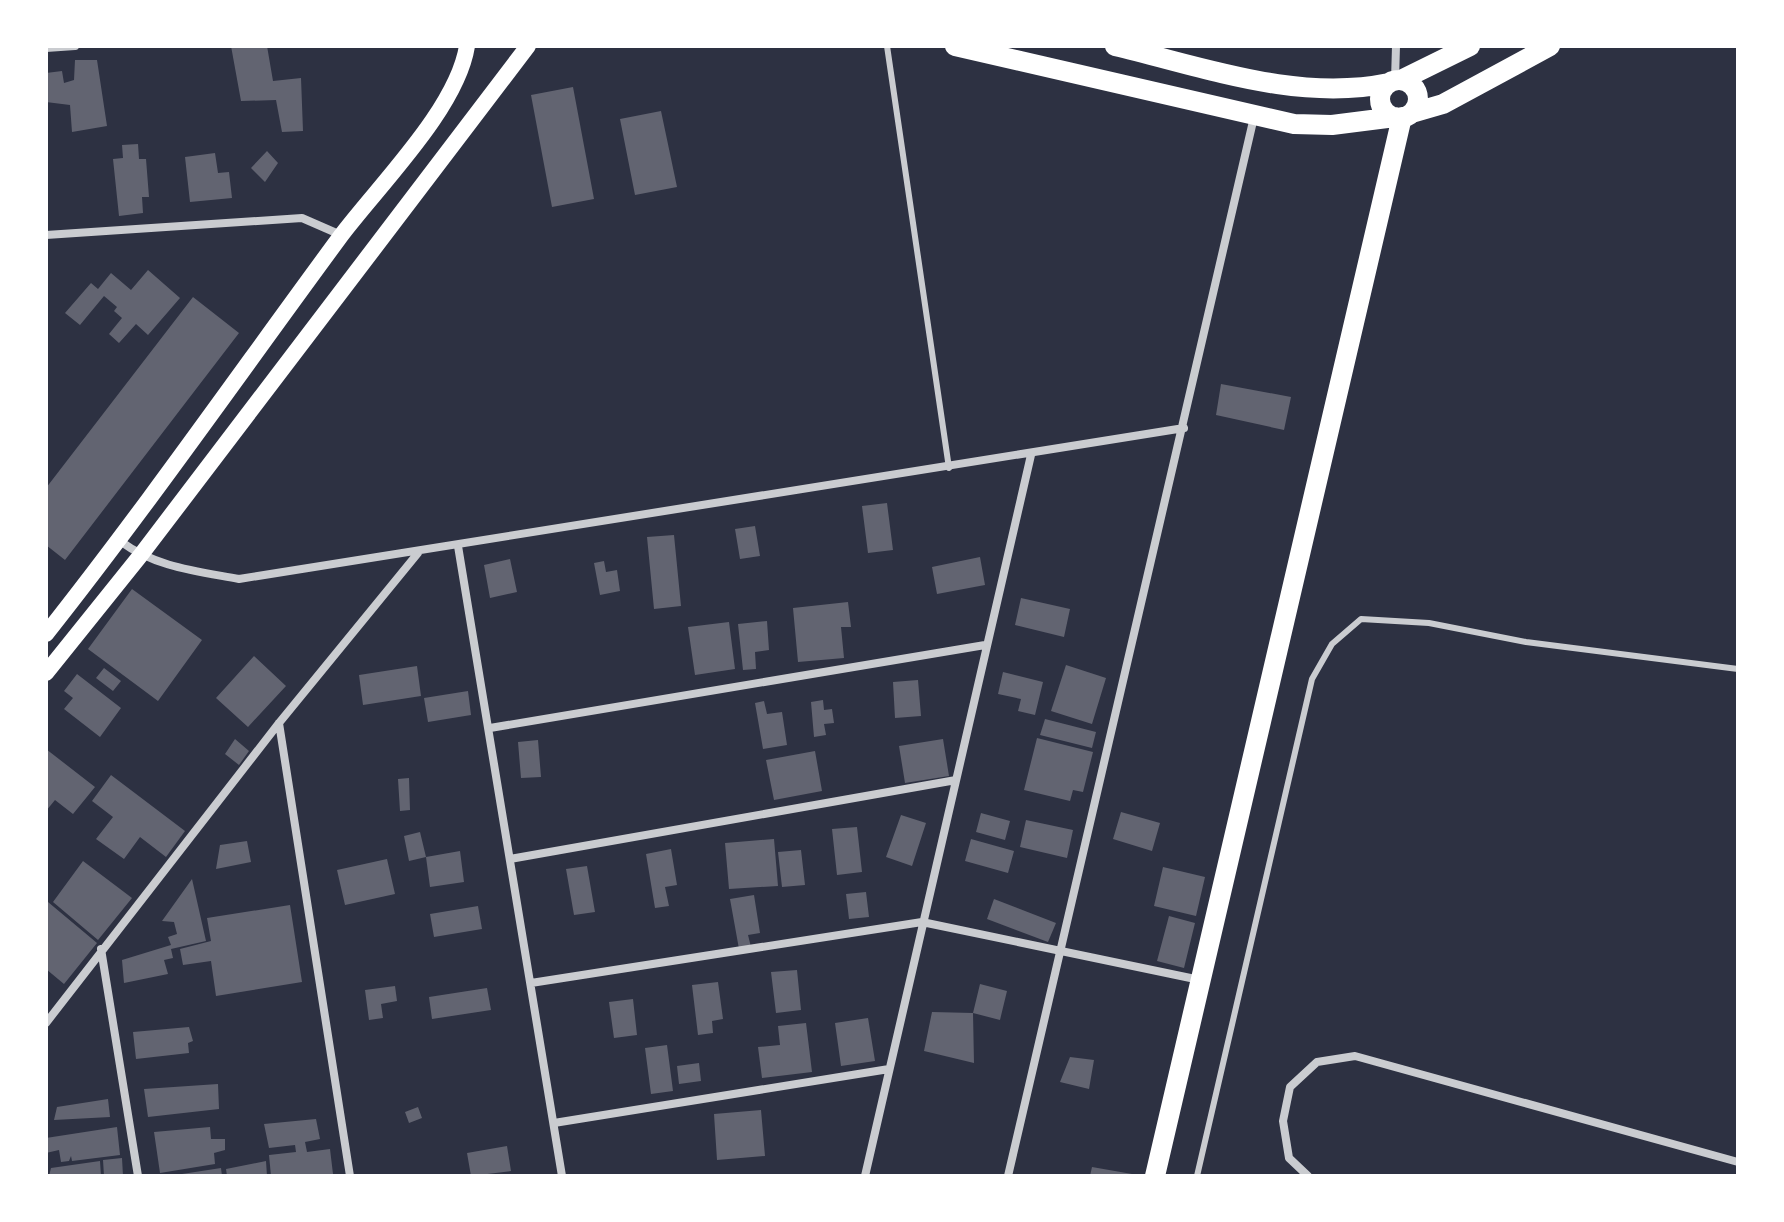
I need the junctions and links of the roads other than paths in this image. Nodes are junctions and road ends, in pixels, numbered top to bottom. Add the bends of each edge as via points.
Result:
1 (75, 46) edge
2 (467, 46) edge
3 (528, 46) edge
4 (887, 46) edge
5 (955, 46) edge
6 (1115, 46) edge
7 (1396, 46) edge
8 (1470, 46) edge
9 (1550, 46) edge
10 (46, 48) edge
11 (1395, 81) junction
12 (1254, 116) junction
13 (1403, 116) junction
14 (46, 235) edge
15 (342, 236) junction
16 (1184, 428) junction
17 (1031, 455) junction
18 (949, 468) junction
19 (120, 541) junction
20 (458, 546) junction
21 (418, 553) junction
22 (140, 556) junction
23 (46, 634) edge
24 (985, 645) junction
25 (1738, 669) edge
26 (46, 673) edge
27 (279, 723) junction
28 (490, 728) junction
29 (956, 780) junction
30 (510, 859) junction
31 (922, 922) junction
32 (1060, 948) junction
33 (101, 949) junction
34 (1200, 980) junction
35 (531, 983) junction
36 (46, 1023) edge
37 (889, 1069) junction
38 (554, 1123) junction
39 (1738, 1162) edge
40 (138, 1176) edge
41 (350, 1176) edge
42 (562, 1176) edge
43 (865, 1176) edge
44 (1008, 1176) edge
45 (1155, 1176) edge
46 (1197, 1176) edge
47 (1308, 1176) edge

1 - 10 street
2 - 15 main road via 448,98
3 - 22 main road
4 - 18 lane
5 - 12 main road
6 - 11 main road via 1300,89 1361,89
7 - 11 street
8 - 11 main road
9 - 13 main road via 1443,104
11 - 13 main road via 1381,98 1384,110
11 - 13 main road via 1412,85 1418,96
12 - 13 main road via 1332,125
12 - 16 street
13 - 34 main road
14 - 15 street via 302,218
15 - 19 main road
16 - 17 street
16 - 32 street
17 - 18 street
17 - 24 street
18 - 20 street
19 - 22 street
19 - 23 main road
20 - 21 street
20 - 28 street
21 - 22 street via 239,579
21 - 27 street
22 - 26 main road
24 - 28 street
24 - 29 street
25 - 46 lane via 1526,642 1429,623 1361,619 1349,627 1312,679
27 - 33 street
27 - 41 street
28 - 30 street
29 - 30 street
29 - 31 street
30 - 35 street
31 - 32 street
31 - 35 street
31 - 37 street
32 - 34 street
32 - 44 street
33 - 36 street
33 - 40 street
34 - 45 main road
35 - 38 street
37 - 38 street
37 - 43 street
38 - 42 street
39 - 47 street via 1355,1056 1317,1062 1290,1087 1283,1121 1289,1158

